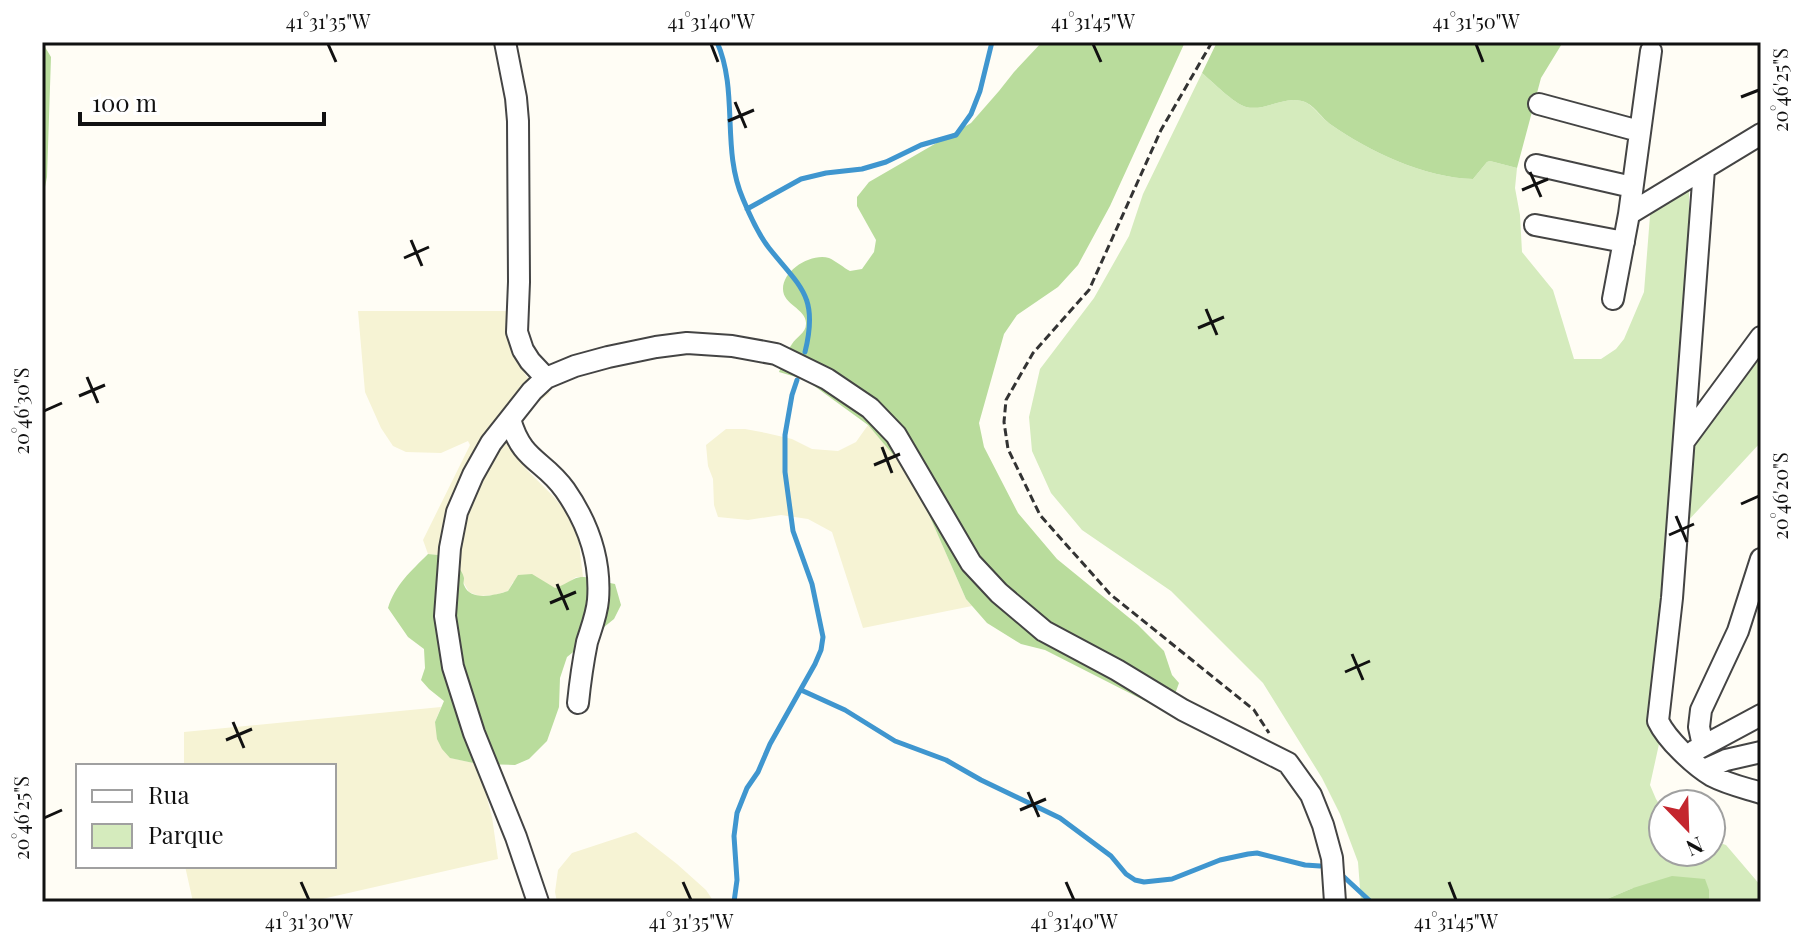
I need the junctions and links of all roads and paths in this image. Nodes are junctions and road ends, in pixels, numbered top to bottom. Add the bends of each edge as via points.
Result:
1 (505, 42) edge
2 (1212, 42) edge
3 (1651, 51) dead end
4 (1539, 104) dead end
5 (1639, 131) junction
6 (1761, 134) edge
7 (1536, 165) dead end
8 (1704, 169) junction
9 (1632, 187) junction
10 (1629, 214) junction
11 (1535, 225) dead end
12 (1624, 242) junction
13 (1613, 299) dead end
14 (1761, 337) edge
15 (546, 378) junction
16 (510, 419) junction
17 (1685, 440) junction
18 (1761, 559) edge
19 (578, 703) dead end
20 (1761, 715) edge
21 (1271, 737) dead end
22 (1695, 751) junction
23 (1761, 752) edge
24 (1704, 770) junction
25 (1761, 793) edge
26 (538, 902) edge
27 (1335, 902) edge

1 - 15 street via 518,121 517,332 523,350
2 - 21 path via 1161,130 1089,290 1033,353 1006,400 1004,422 1008,449 1040,515 1110,594 1254,710
3 - 5 street
4 - 5 street
5 - 9 street
6 - 8 street
7 - 9 street
8 - 10 street
8 - 17 street
9 - 10 street
10 - 12 street
11 - 12 street
12 - 13 street
14 - 17 street
15 - 16 street
15 - 27 street via 608,357 687,343 776,354 827,379 870,408 896,435 971,563 1044,631 1288,763 1311,795 1323,825
16 - 19 street via 520,445 567,492 591,538 598,603
16 - 26 street via 479,464 457,512 445,616 453,667 474,733
17 - 22 street via 1657,711 1662,730
18 - 22 street via 1738,631 1701,710
20 - 22 street
22 - 24 street
23 - 24 street
24 - 25 street

